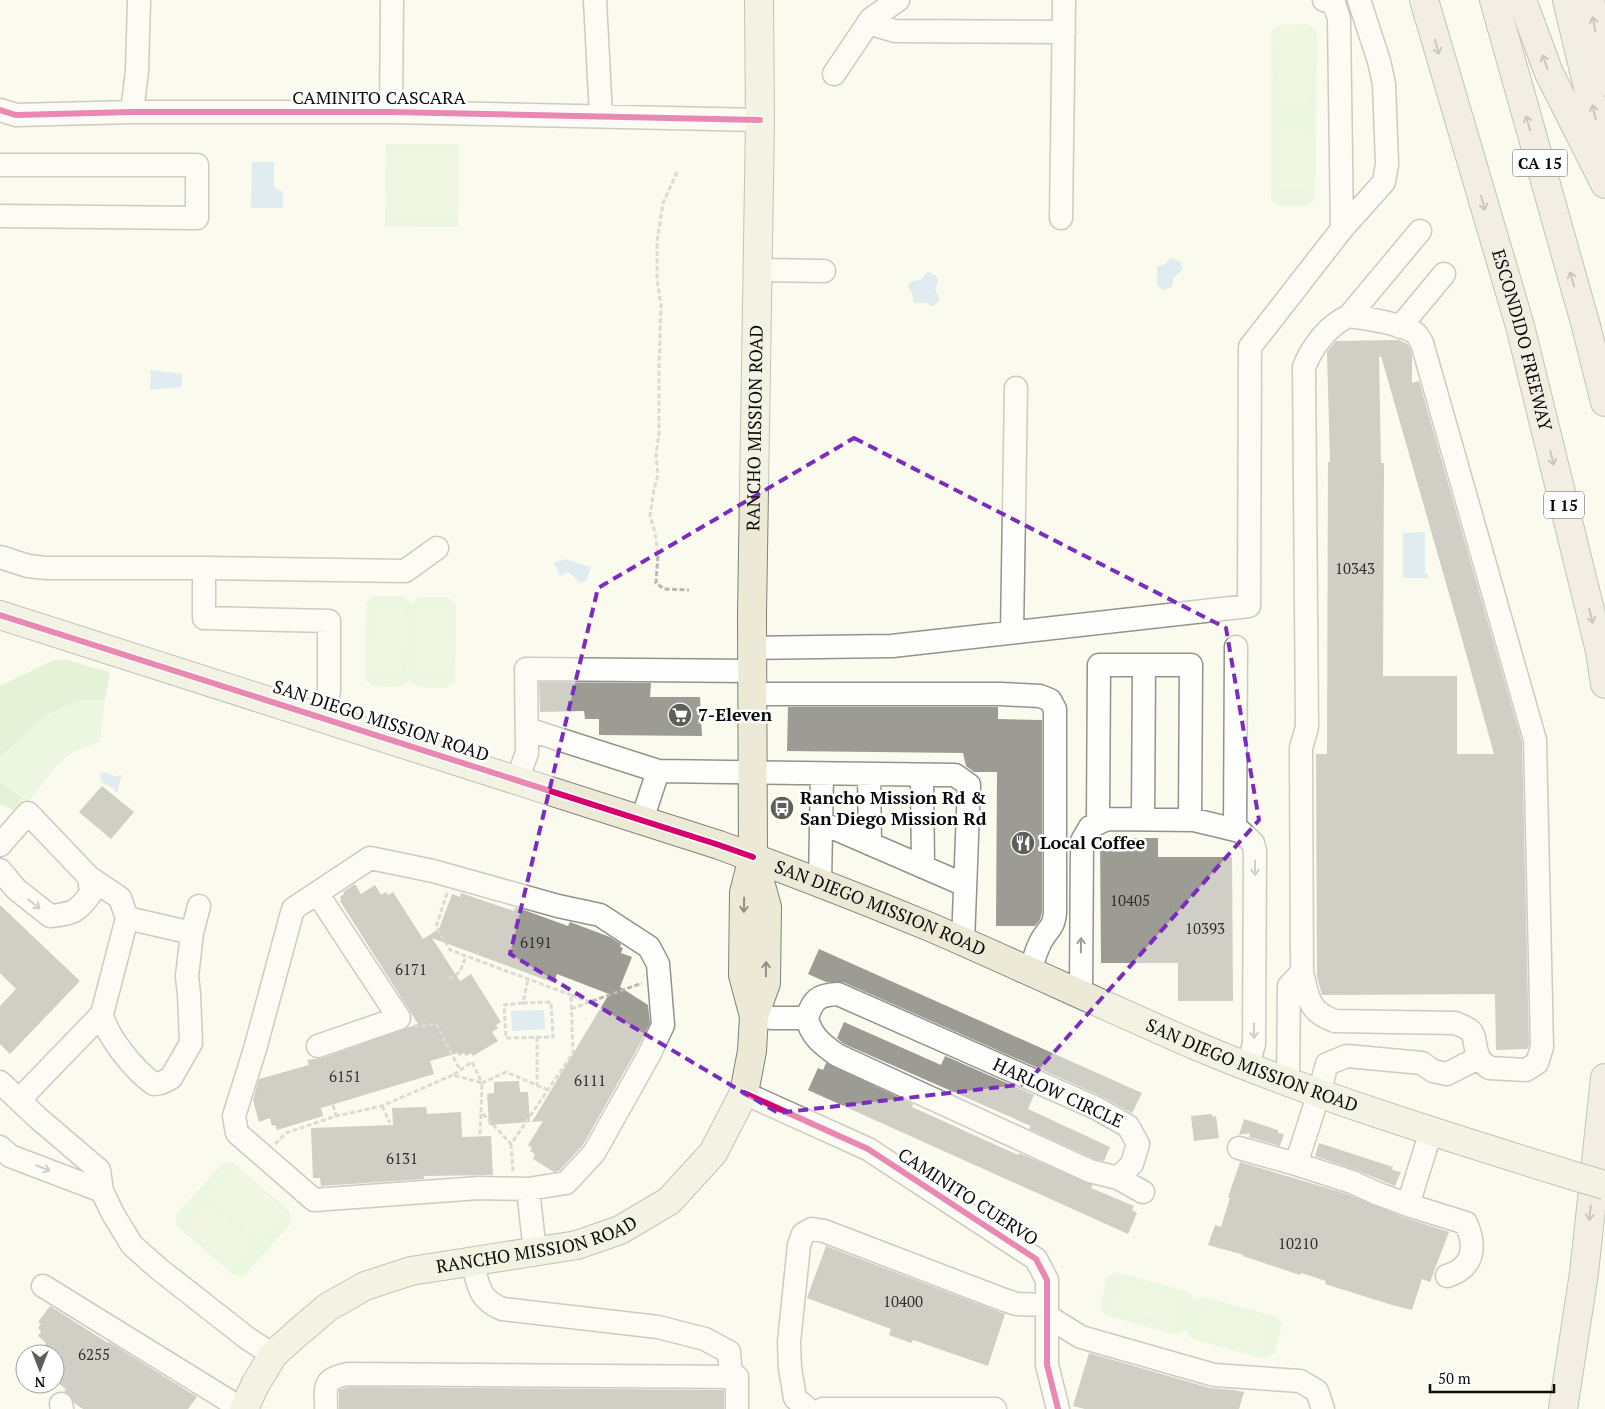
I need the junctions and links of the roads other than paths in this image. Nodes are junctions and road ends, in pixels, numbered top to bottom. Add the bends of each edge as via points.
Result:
1 (139, 0) edge
2 (392, 0) edge
3 (595, 0) edge
4 (759, 0) edge
5 (898, 0) edge
6 (1064, 0) edge
7 (1424, 0) edge
8 (1494, 0) edge
9 (1522, 0) edge
10 (1567, 0) edge
11 (1590, 0) edge
12 (1359, 1) edge
13 (1330, 5) edge
14 (868, 24) junction
15 (1064, 32) junction
16 (834, 74) dead end
17 (1605, 82) edge
18 (0, 110) edge
19 (132, 112) junction
20 (391, 112) junction
21 (601, 116) junction
22 (760, 120) junction
23 (1605, 159) edge
24 (0, 165) edge
25 (1605, 184) edge
26 (0, 216) edge
27 (1061, 218) dead end
28 (1342, 229) junction
29 (1420, 231) dead end
30 (757, 270) junction
31 (824, 272) dead end
32 (1444, 274) dead end
33 (1349, 316) junction
34 (1400, 327) junction
35 (1016, 388) dead end
36 (1605, 402) edge
37 (437, 548) dead end
38 (0, 557) edge
39 (204, 568) junction
40 (4, 620) edge
41 (1012, 632) junction
42 (1236, 647) dead end
43 (1144, 665) junction
44 (752, 671) junction
45 (1605, 684) edge
46 (323, 719) junction
47 (527, 729) junction
48 (658, 771) junction
49 (754, 773) junction
50 (822, 774) junction
51 (869, 774) junction
52 (922, 775) junction
53 (517, 780) junction
54 (1143, 819) junction
55 (642, 820) junction
56 (1190, 820) junction
57 (1098, 822) junction
58 (822, 824) junction
59 (1234, 830) junction
60 (870, 844) junction
61 (0, 845) edge
62 (753, 857) junction
63 (923, 867) junction
64 (0, 870) edge
65 (89, 877) junction
66 (820, 883) junction
67 (965, 885) junction
68 (317, 893) junction
69 (199, 906) dead end
70 (127, 918) junction
71 (192, 933) junction
72 (964, 942) junction
73 (1030, 972) junction
74 (1302, 972) junction
75 (1081, 994) junction
76 (102, 1014) junction
77 (754, 1016) junction
78 (806, 1018) junction
79 (318, 1046) dead end
80 (1478, 1058) junction
81 (1248, 1065) junction
82 (1605, 1078) edge
83 (1288, 1080) junction
84 (0, 1082) edge
85 (744, 1093) junction
86 (1319, 1093) junction
87 (19, 1100) junction
88 (1431, 1131) junction
89 (0, 1147) edge
90 (1239, 1148) dead end
91 (1296, 1164) junction
92 (1118, 1178) junction
93 (1605, 1185) edge
94 (522, 1189) junction
95 (102, 1191) junction
96 (1143, 1192) dead end
97 (1408, 1205) junction
98 (535, 1252) junction
99 (472, 1261) junction
100 (1446, 1276) dead end
101 (43, 1286) dead end
102 (1047, 1310) junction
103 (274, 1356) junction
104 (730, 1377) junction
105 (243, 1409) edge
106 (326, 1409) edge
107 (736, 1409) edge
108 (808, 1409) edge
109 (823, 1409) edge
110 (995, 1409) edge
111 (1058, 1409) edge
112 (1323, 1409) edge
113 (1563, 1409) edge

1 - 19 street
2 - 20 street
3 - 21 street
4 - 22 main road, RANCHO MISSION ROAD
5 - 14 street
6 - 15 street
7 -> 45 highway, ESCONDIDO FREEWAY / I 15 via 1520,326 1600,651
36 -> 8 highway, CA 15
25 -> 9 highway via 1549,73
23 -> 10 highway
17 -> 11 highway
12 - 13 street
12 - 28 street via 1384,84 1386,164 1384,182
13 - 28 street via 1339,19
14 - 15 street via 895,31
14 - 16 street
15 - 27 street
18 - 19 street, CAMINITO CASCARA via 16,115
19 - 20 street, CAMINITO CASCARA
20 - 21 street, CAMINITO CASCARA
21 - 22 street, CAMINITO CASCARA
22 - 30 main road, RANCHO MISSION ROAD
24 - 26 street via 197,166 197,218
28 - 41 street via 1250,347 1249,606
29 - 33 street
30 - 31 street
30 - 44 main road, RANCHO MISSION ROAD
32 - 34 street
33 - 34 street via 1371,318
33 - 74 street via 1332,327 1310,352 1304,368 1307,728 1301,748
34 - 80 street via 1416,334 1422,343 1535,740 1542,1047 1537,1063 1526,1070 1489,1068
35 - 41 street
37 - 39 street via 405,571
38 - 39 street via 46,568
39 - 46 street via 204,618 329,621 329,691
40 - 46 main road, SAN DIEGO MISSION ROAD
41 - 44 street via 892,646
42 - 59 street
43 - 54 street
43 - 56 street via 1191,665
43 - 57 street via 1099,665
44 - 47 street via 526,669
44 - 49 main road, RANCHO MISSION ROAD
44 - 73 street via 1040,696 1050,700 1055,709 1055,913 1054,923 1042,938
46 - 53 main road, SAN DIEGO MISSION ROAD
47 - 48 street
47 - 53 street via 527,753
48 - 49 street
48 - 55 street
49 - 50 street
49 - 62 main road, RANCHO MISSION ROAD
50 - 51 street
50 - 58 street
51 - 52 street
51 - 60 street
52 - 63 street
52 - 67 street via 955,775 968,785
53 - 55 main road, SAN DIEGO MISSION ROAD
54 - 56 street
54 - 57 street
55 - 62 main road, SAN DIEGO MISSION ROAD
56 - 59 street
75 -> 57 street via 1082,841 1090,827
58 - 60 street
58 - 66 street
59 -> 81 street via 1247,837 1255,851 1254,1044
60 - 63 street
61 - 65 street via 28,813
62 - 66 main road, SAN DIEGO MISSION ROAD
62 - 77 main road, RANCHO MISSION ROAD via 767,907 766,983
63 - 67 street
64 -> 65 street via 16,889 50,916 67,915 82,907 91,893
65 - 70 street via 120,898
66 - 72 main road, SAN DIEGO MISSION ROAD
67 - 72 street
68 - 79 street via 399,1018
68 - 94 street via 293,909 234,1116 237,1133 314,1200 479,1188
68 - 94 street via 370,858 600,915 649,947 658,964 663,1026 649,1055 594,1154 566,1183
69 - 71 street
70 - 71 street
70 - 76 street
71 - 76 street via 186,976 191,1043 171,1078 154,1084 145,1078 108,1032
72 - 73 main road, SAN DIEGO MISSION ROAD
73 - 75 main road, SAN DIEGO MISSION ROAD
74 - 80 street via 1313,1008 1321,1016 1335,1021 1455,1023 1469,1028 1475,1036
74 - 83 street via 1289,986
75 - 81 main road, SAN DIEGO MISSION ROAD via 1201,1048
76 - 87 street
77 - 78 street
77 - 85 main road, RANCHO MISSION ROAD via 752,1051
78 - 92 street via 809,1029 822,1045 837,1055 1090,1171
78 - 92 street, HARLOW CIRCLE via 811,1005 822,995 838,994 1094,1107 1128,1126 1138,1144 1132,1164
80 - 86 street via 1447,1074 1422,1063 1348,1056 1326,1064
81 - 83 main road, SAN DIEGO MISSION ROAD
82 -> 113 highway via 1584,1273
83 - 86 main road, SAN DIEGO MISSION ROAD
84 - 87 street
85 - 98 main road, RANCHO MISSION ROAD via 713,1153 669,1201 620,1230 577,1245
85 - 102 street, CAMINITO CUERVO via 868,1149 1036,1259 1047,1280
86 - 88 main road, SAN DIEGO MISSION ROAD
86 - 91 street
87 - 95 street via 99,1170
88 - 93 main road, SAN DIEGO MISSION ROAD, bridge
88 - 97 street
89 -> 95 street via 10,1156
90 - 91 street
91 - 97 street
92 - 96 street
94 - 98 street
95 - 103 street via 132,1245 203,1304
97 - 100 street via 1466,1222 1472,1249 1468,1262 1455,1274
98 - 99 main road, RANCHO MISSION ROAD
99 - 103 main road, RANCHO MISSION ROAD via 411,1271 365,1286 328,1307
99 - 104 street via 480,1290 488,1303 502,1309 658,1327 705,1339 729,1352
101 - 105 street
102 - 108 street via 1016,1304 812,1229 803,1234 799,1245 789,1342 795,1398
102 - 111 street, CAMINITO CUERVO via 1047,1365
102 - 112 street via 1081,1337 1214,1375 1300,1381 1317,1391
103 - 105 main road, RANCHO MISSION ROAD
104 - 106 street via 348,1374 335,1376 329,1382
104 - 107 street via 736,1377
109 - 110 street

